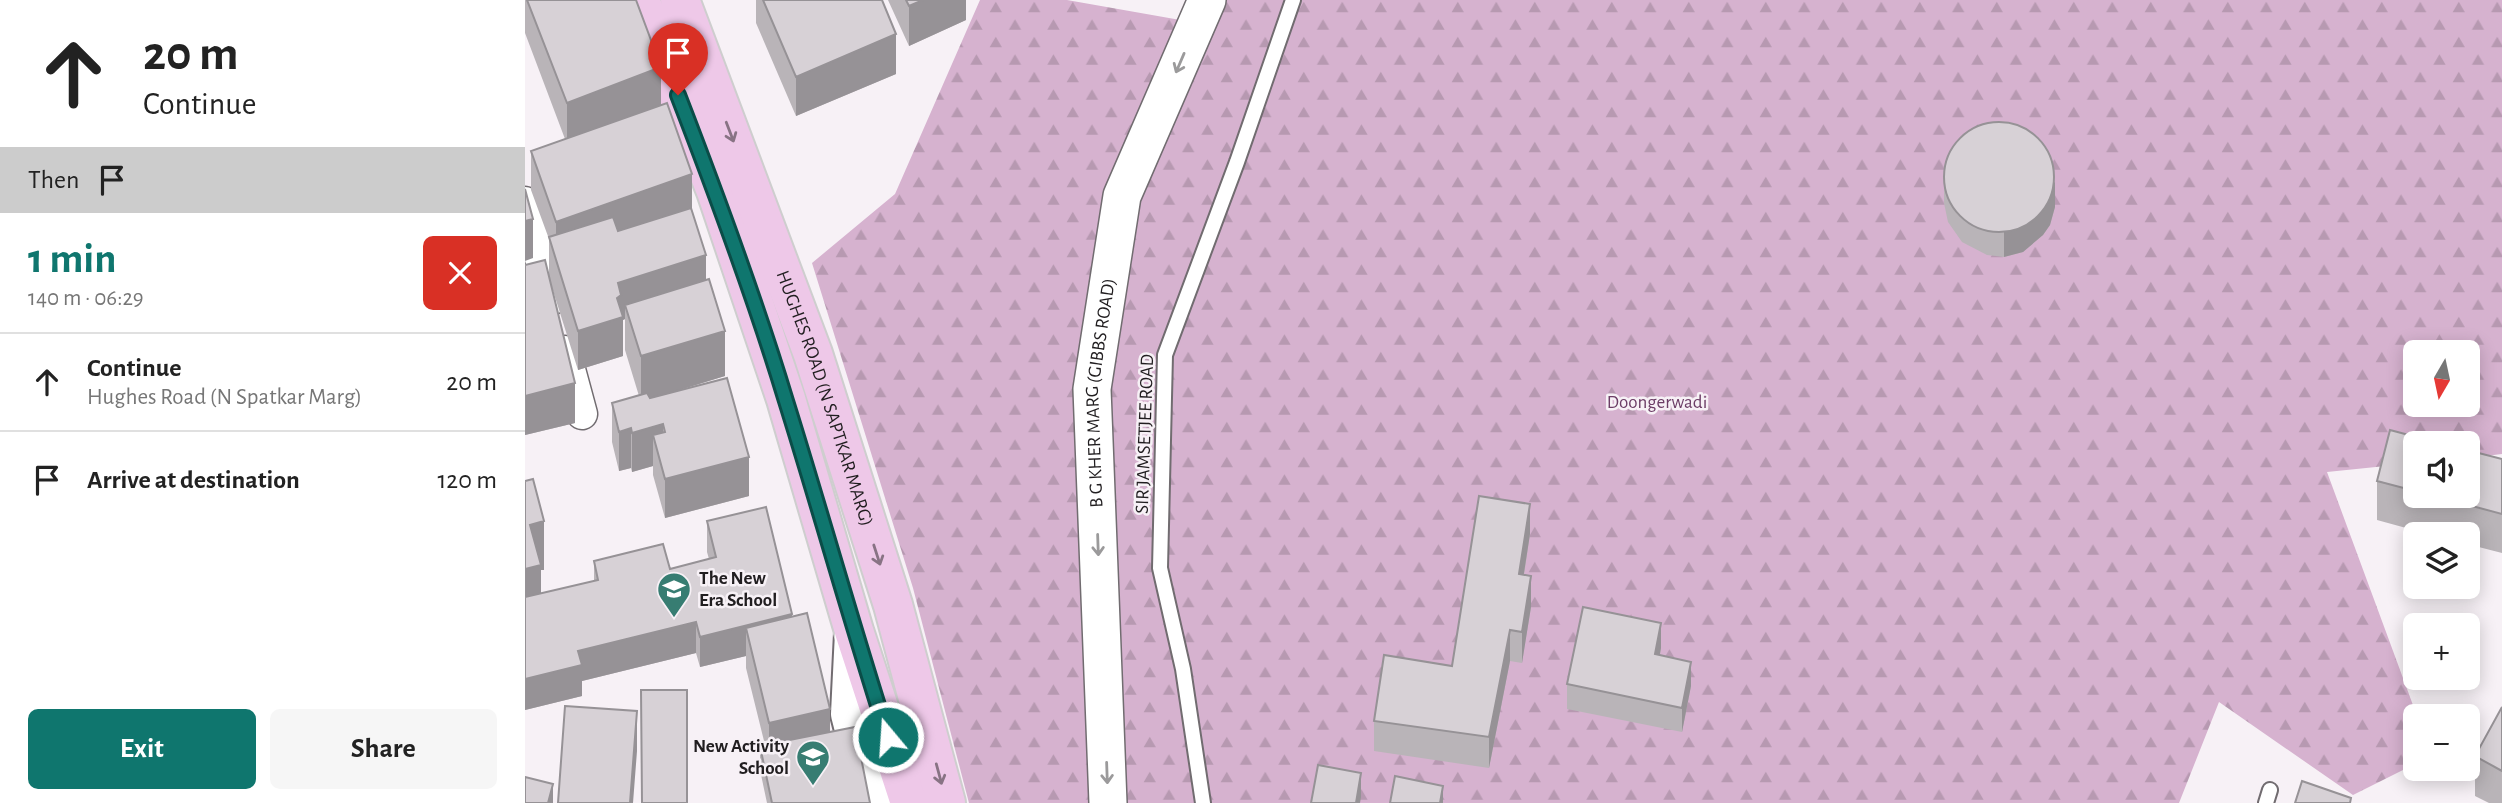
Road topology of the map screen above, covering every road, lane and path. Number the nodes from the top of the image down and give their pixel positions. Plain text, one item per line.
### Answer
1 (641, 0) edge
2 (680, 0) edge
3 (1207, 0) edge
4 (1293, 0) edge
5 (525, 202) edge
6 (582, 414) dead end
7 (854, 631) junction
8 (873, 803) edge
9 (910, 803) edge
10 (947, 803) edge
11 (1108, 803) edge
12 (1203, 803) edge

1 - 7 main road
2 -> 10 main road, HUGHES ROAD (N SAPTKAR MARG)
3 -> 11 street, B G KHER MARG (GIBBS ROAD)
4 - 12 lane, SIR JAMSETJEE ROAD
5 - 6 street
7 - 8 main road
7 - 9 main road

